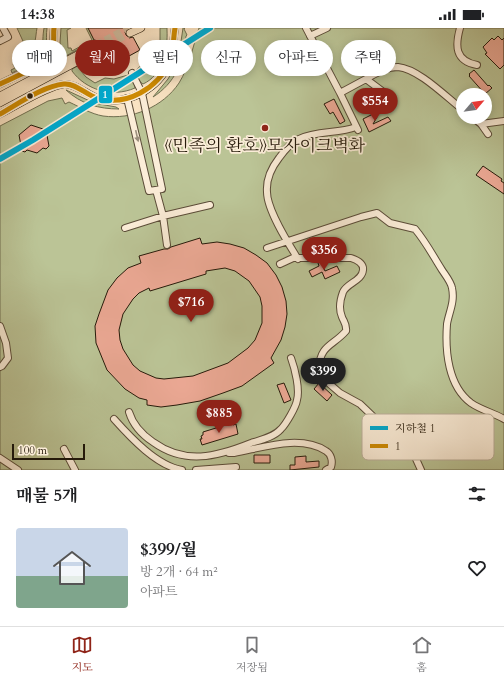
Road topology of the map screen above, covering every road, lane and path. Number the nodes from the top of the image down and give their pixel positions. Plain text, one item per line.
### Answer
1 (3, 28) edge
2 (54, 28) edge
3 (141, 28) edge
4 (175, 28) edge
5 (306, 28) edge
6 (327, 28) edge
7 (460, 28) edge
8 (129, 30) tunnel mouth
9 (310, 36) junction
10 (0, 41) edge
11 (477, 66) dead end
12 (132, 73) dead end
13 (366, 80) junction
14 (0, 84) edge
15 (142, 93) junction
16 (340, 94) junction
17 (386, 94) dead end
18 (0, 96) edge
19 (127, 98) junction
20 (0, 103) edge
21 (456, 104) edge
22 (0, 114) edge
23 (504, 121) edge
24 (492, 123) edge
25 (481, 124) edge
26 (488, 134) dead end
27 (156, 190) junction
28 (210, 205) dead end
29 (163, 216) junction
30 (125, 228) dead end
31 (287, 241) junction
32 (167, 245) dead end
33 (267, 248) dead end
34 (298, 258) junction
35 (280, 264) dead end
36 (0, 326) edge
37 (291, 358) dead end
38 (0, 367) edge
39 (129, 412) dead end
40 (370, 414) edge
41 (493, 414) edge
42 (494, 414) edge
43 (114, 419) dead end
44 (504, 419) edge
45 (64, 449) dead end
46 (223, 453) junction
47 (0, 458) edge
48 (416, 460) edge
49 (236, 467) dead end
50 (18, 470) edge
51 (75, 470) edge
52 (182, 470) edge
53 (196, 470) edge
54 (326, 470) edge
55 (421, 470) edge

1 - 10 street
2 - 14 main road
3 - 8 main road
4 - 15 main road
5 - 9 street
6 - 9 street
7 - 11 street
9 - 16 street
12 - 15 street
13 - 16 street
13 - 17 street
13 - 21 street
15 - 19 main road
15 - 27 street
16 - 31 street
18 - 20 main road
19 - 22 main road
19 -> 27 street
23 - 24 street
25 - 26 street
27 - 29 street
28 - 29 street
29 - 30 street
29 - 32 street
31 - 33 street
31 - 34 street
31 - 41 street
34 - 35 street
34 - 40 street
36 - 38 street
37 - 46 street
39 - 46 street
42 - 44 street
43 - 52 street
45 - 51 street
46 - 54 street
47 - 50 street
48 - 55 street
49 - 53 street

